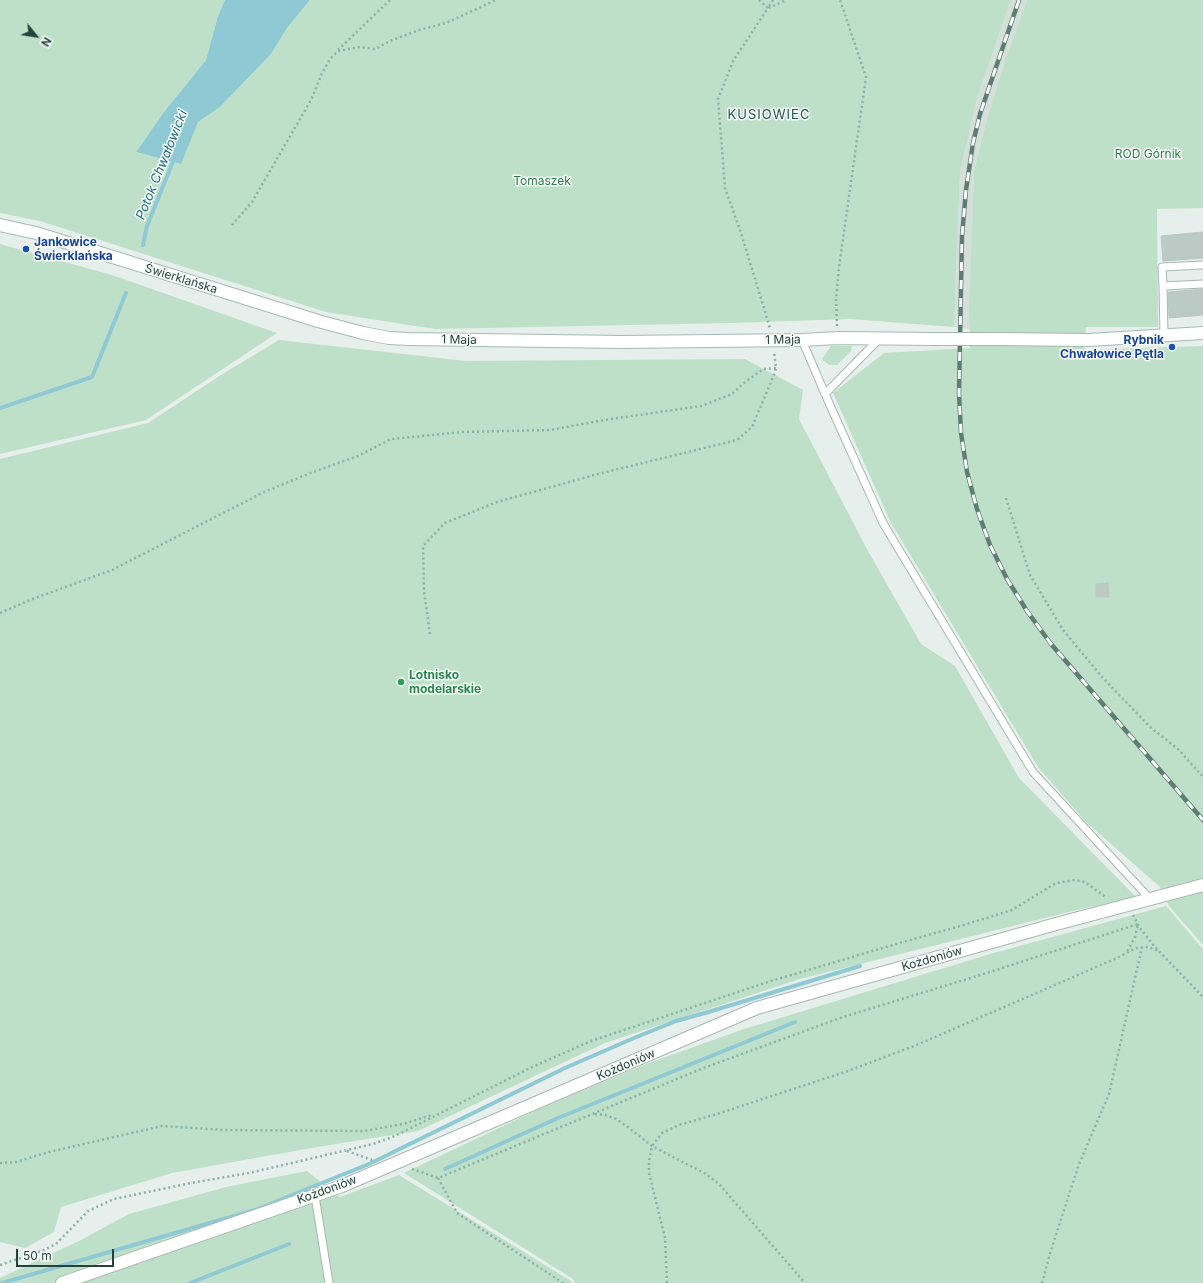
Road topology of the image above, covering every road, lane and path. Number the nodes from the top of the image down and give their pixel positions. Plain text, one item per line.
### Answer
1 (390, 0) edge
2 (496, 0) edge
3 (759, 0) edge
4 (773, 0) edge
5 (787, 0) edge
6 (840, 0) edge
7 (768, 8) junction
8 (338, 50) junction
9 (0, 225) edge
10 (232, 225) dead end
11 (1203, 265) edge
12 (1203, 284) edge
13 (1163, 286) junction
14 (363, 333) joint
15 (1203, 333) edge
16 (1164, 336) junction
17 (838, 338) junction
18 (774, 340) junction
19 (802, 340) junction
20 (879, 340) junction
21 (776, 368) junction
22 (825, 394) junction
23 (1006, 498) dead end
24 (0, 613) edge
25 (430, 634) dead end
26 (1203, 777) edge
27 (1203, 885) edge
28 (1150, 900) junction
29 (1125, 906) junction
30 (1138, 924) junction
31 (1142, 947) junction
32 (1159, 951) junction
33 (1127, 952) junction
34 (1203, 997) edge
35 (438, 1113) junction
36 (594, 1114) junction
37 (652, 1146) junction
38 (346, 1150) junction
39 (375, 1161) dead end
40 (0, 1163) edge
41 (396, 1163) junction
42 (438, 1178) junction
43 (315, 1196) junction
44 (0, 1265) edge
45 (62, 1283) edge
46 (330, 1283) edge
47 (563, 1283) edge
48 (667, 1283) edge
49 (805, 1283) edge
50 (1042, 1283) edge

1 - 8 path
2 - 8 path
3 - 7 path
4 - 7 path
5 - 7 path
6 - 17 path
7 - 18 path
8 - 10 path
9 - 14 main road, Świerklańska
11 - 13 lane
12 - 13 lane
13 - 16 lane
14 - 18 main road, 1 Maja
15 - 16 main road, 1 Maja
16 - 20 main road, 1 Maja, bridge
17 - 19 main road, 1 Maja
17 - 20 main road, 1 Maja
18 - 19 main road, 1 Maja
18 - 21 path
19 - 22 lane
20 - 22 lane
21 - 24 path
21 - 25 path
22 - 28 lane
23 - 26 path
27 - 28 main road, Kożdoniów
28 - 29 main road, Kożdoniów
29 - 30 path
29 - 35 path
29 - 41 main road, Kożdoniów
30 - 32 path
30 - 33 path
30 - 36 path
31 - 32 path
31 - 33 path
31 - 50 path
32 - 34 path
33 - 37 path
35 - 38 path
35 - 40 path
36 - 37 path
36 - 42 path
37 - 48 path
37 - 49 path
38 - 39 path
38 - 44 path
41 - 42 path
41 - 43 main road, Kożdoniów
42 - 47 path
43 - 45 main road, Kożdoniów
43 - 46 lane

